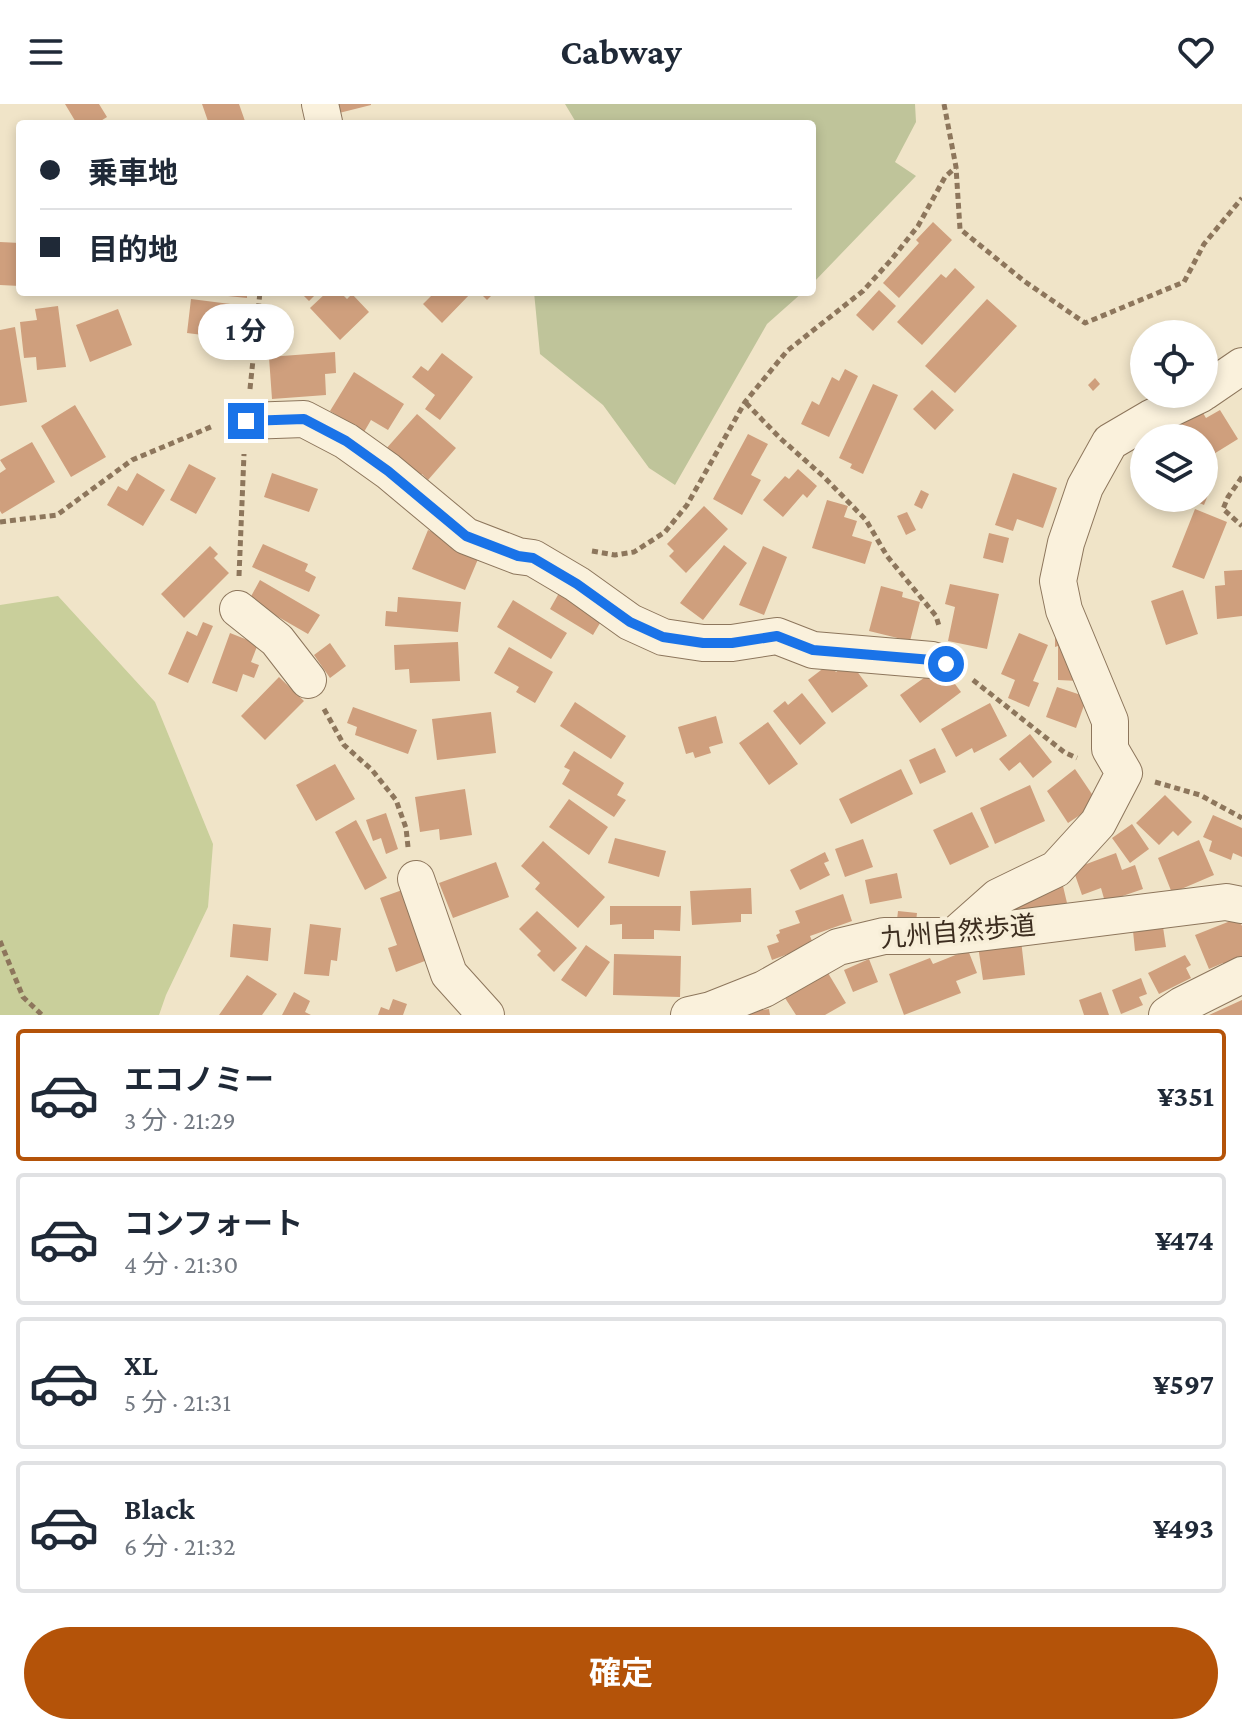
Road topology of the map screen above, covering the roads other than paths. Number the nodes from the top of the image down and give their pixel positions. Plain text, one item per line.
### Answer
1 (1242, 366) edge
2 (1218, 382) edge
3 (1171, 408) edge
4 (246, 421) road end
5 (238, 609) road end
6 (946, 664) road end
7 (308, 680) road end
8 (416, 879) road end
9 (1242, 905) edge
10 (954, 936) junction
11 (1242, 975) edge
12 (486, 1015) edge
13 (689, 1015) edge
14 (1167, 1015) edge

1 - 2 street
3 - 10 street
4 - 6 street
5 - 7 street
8 - 12 street
9 - 10 street, 九州自然歩道
10 - 13 street, 九州自然歩道
11 - 14 street

